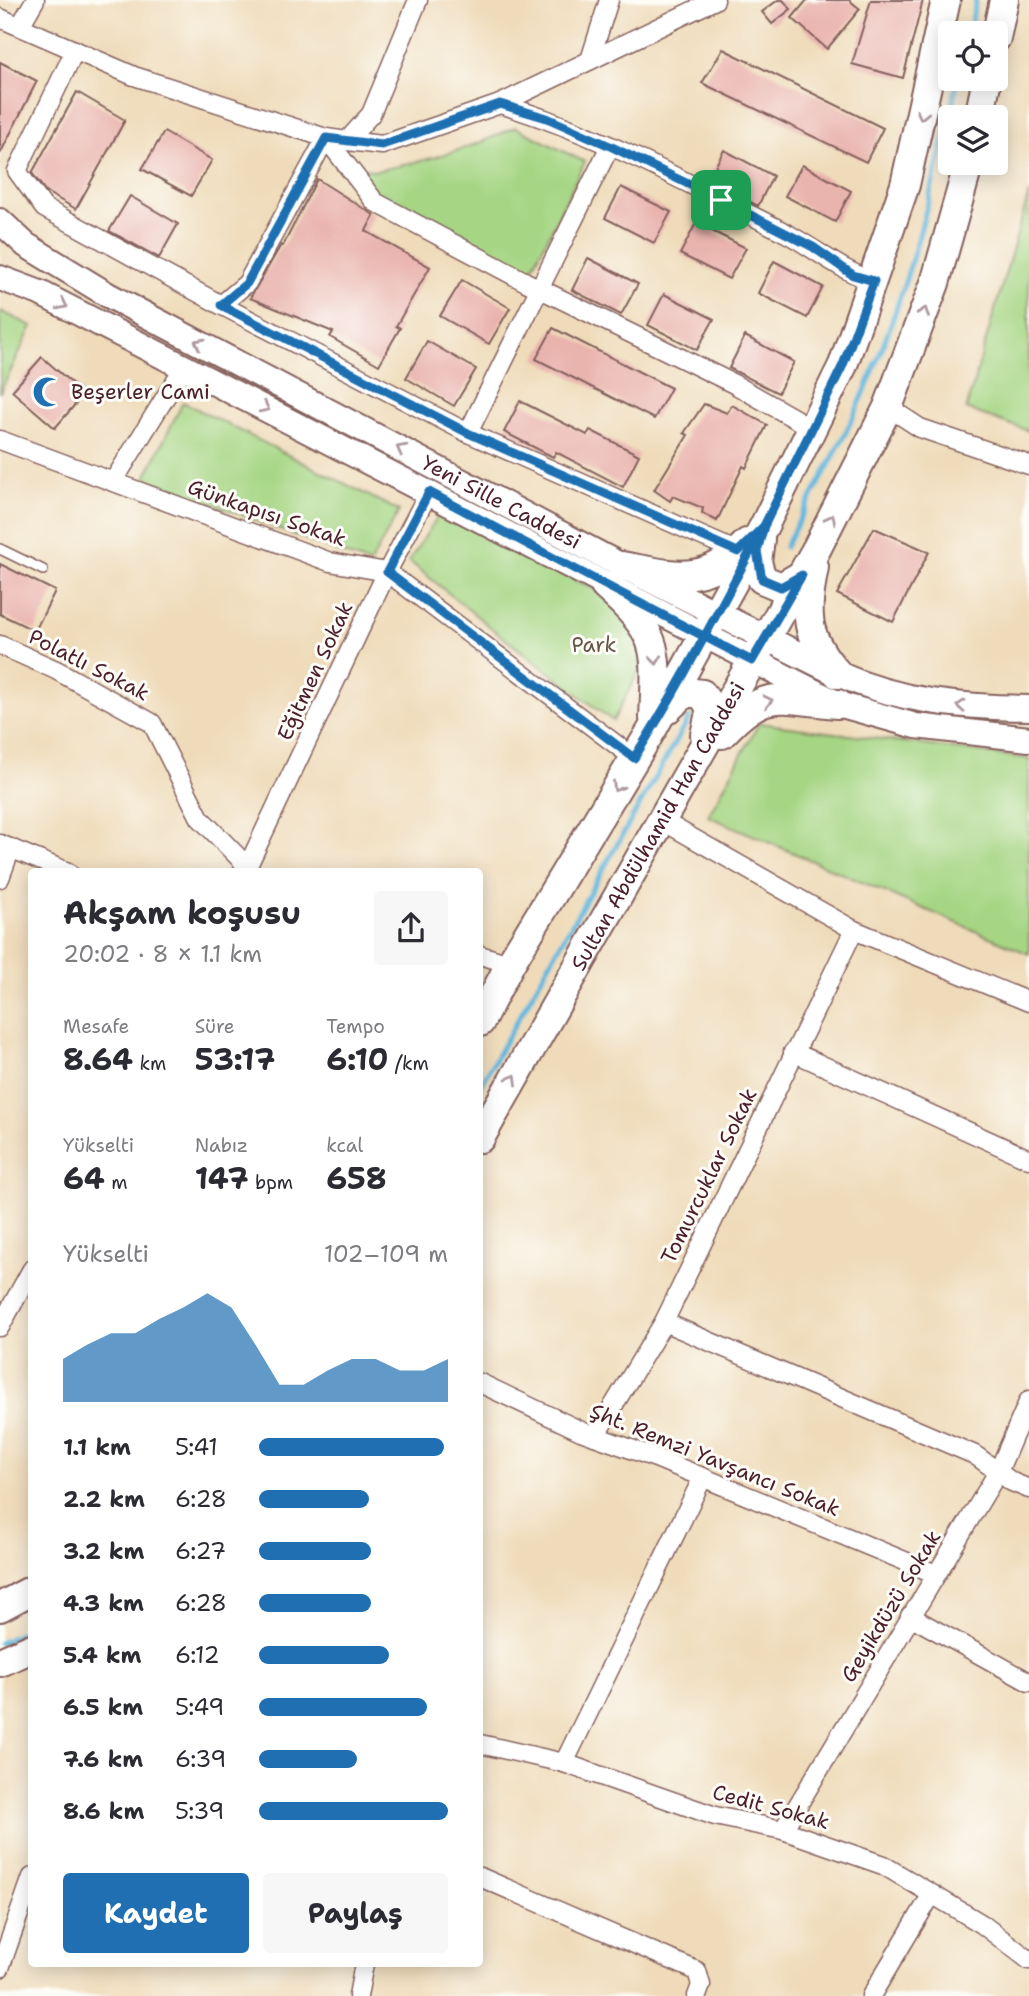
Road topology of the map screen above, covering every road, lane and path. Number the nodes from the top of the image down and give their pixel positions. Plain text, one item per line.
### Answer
1 (35, 0) edge
2 (418, 0) edge
3 (609, 0) edge
4 (715, 0) edge
5 (946, 0) edge
6 (1004, 0) edge
7 (0, 18) edge
8 (1000, 21) edge
9 (20, 26) junction
10 (75, 50) junction
11 (590, 60) junction
12 (500, 104) junction
13 (326, 138) junction
14 (347, 141) junction
15 (610, 146) junction
16 (966, 175) edge
17 (0, 221) edge
18 (0, 278) edge
19 (874, 281) junction
20 (540, 290) junction
21 (221, 305) junction
22 (184, 367) junction
23 (888, 407) junction
24 (813, 429) junction
25 (468, 433) junction
26 (0, 440) edge
27 (1029, 465) edge
28 (113, 482) junction
29 (429, 492) junction
30 (764, 526) junction
31 (817, 548) junction
32 (0, 549) edge
33 (738, 552) junction
34 (44, 569) dead end
35 (387, 572) junction
36 (802, 575) junction
37 (614, 576) junction
38 (710, 625) junction
39 (0, 645) edge
40 (759, 649) junction
41 (838, 674) junction
42 (838, 704) junction
43 (1029, 708) edge
44 (653, 728) junction
45 (1029, 739) edge
46 (697, 757) junction
47 (634, 758) junction
48 (661, 820) junction
49 (6, 846) edge
50 (58, 868) edge
51 (245, 868) edge
52 (246, 868) edge
53 (0, 878) edge
54 (854, 930) junction
55 (483, 956) edge
56 (510, 964) junction
57 (1029, 1002) edge
58 (483, 1016) edge
59 (793, 1052) junction
60 (483, 1134) edge
61 (1029, 1159) edge
62 (28, 1276) edge
63 (664, 1322) junction
64 (0, 1328) edge
65 (483, 1383) edge
66 (1029, 1400) edge
67 (595, 1436) junction
68 (998, 1472) junction
69 (703, 1477) junction
70 (1029, 1489) edge
71 (936, 1574) junction
72 (28, 1592) edge
73 (0, 1607) edge
74 (910, 1616) junction
75 (28, 1650) edge
76 (0, 1662) edge
77 (1029, 1682) edge
78 (483, 1748) edge
79 (564, 1763) junction
80 (783, 1830) junction
81 (483, 1878) edge
82 (28, 1888) edge
83 (932, 1894) junction
84 (1029, 1959) edge
85 (363, 1967) edge
86 (0, 1968) edge
87 (358, 1996) edge
88 (697, 1996) edge
89 (870, 1996) edge

1 - 9 street
2 - 14 street
3 - 11 street
4 - 11 street
5 -> 19 main road
6 - 8 main road
7 - 9 street
9 - 10 street
10 - 13 street
10 - 21 street
11 - 12 street
12 - 14 street
12 - 15 street
13 - 14 street
13 - 20 street
13 - 21 street
15 - 19 street
15 - 20 street
23 -> 16 main road, Sultan Abdülhamid Han Caddesi
37 -> 17 main road, Yeni Sille Caddesi
18 -> 22 main road, Yeni Sille Caddesi
19 - 24 main road
20 - 24 street
20 - 25 street
21 - 25 street
22 - 28 street
22 -> 29 main road, Yeni Sille Caddesi
23 - 27 street
31 -> 23 main road, Sultan Abdülhamid Han Caddesi
24 - 30 main road
25 - 33 street
26 - 28 street, Günkapısı Sokak
28 - 35 street, Günkapısı Sokak
29 - 35 street, Eğitmen Sokak
29 - 37 main road, Yeni Sille Caddesi
30 - 33 main road
30 - 36 main road
30 - 38 main road
31 - 36 main road, Sultan Abdülhamid Han Caddesi
31 - 41 main road
32 - 34 lane
33 - 37 main road
35 - 47 street, Günkapısı Sokak
35 - 52 street, Eğitmen Sokak
36 - 40 main road, Sultan Abdülhamid Han Caddesi
37 - 38 main road, Yeni Sille Caddesi
37 -> 44 main road
38 - 40 main road, Yeni Sille Caddesi
38 - 44 main road
39 - 51 street, Polatlı Sokak
40 - 41 main road, Yeni Sille Caddesi
40 - 42 main road, Yeni Sille Caddesi
40 - 46 main road, Sultan Abdülhamid Han Caddesi
43 -> 41 main road, Yeni Sille Caddesi
42 - 45 main road, Yeni Sille Caddesi
46 -> 42 main road
44 - 46 main road
44 - 47 main road
46 - 48 main road, Sultan Abdülhamid Han Caddesi
47 -> 56 main road
48 - 54 street
60 -> 48 main road, Sultan Abdülhamid Han Caddesi
49 - 50 street
49 - 53 street
54 - 57 street
54 - 59 street, Tomurcuklar Sokak
55 - 56 street
56 - 58 main road
59 - 61 street
59 - 63 street, Tomurcuklar Sokak
62 - 64 street
63 - 67 street, Tomurcuklar Sokak
63 - 68 street
65 - 67 street, Şht. Remzi Yavşancı Sokak
66 - 68 street, Geyikdüzü Sokak
67 - 69 street, Şht. Remzi Yavşancı Sokak
68 - 70 street
68 - 71 street, Geyikdüzü Sokak
69 - 71 street, Şht. Remzi Yavşancı Sokak
69 - 79 street
71 - 74 street, Geyikdüzü Sokak
72 - 73 main road
74 - 77 street
74 - 80 street, Geyikdüzü Sokak
75 - 76 main road
78 - 79 street, Cedit Sokak
79 - 80 street, Cedit Sokak
80 - 83 street, Cedit Sokak
81 - 88 street
82 - 86 street
83 - 84 street, Cedit Sokak
83 - 89 street
85 - 87 street

